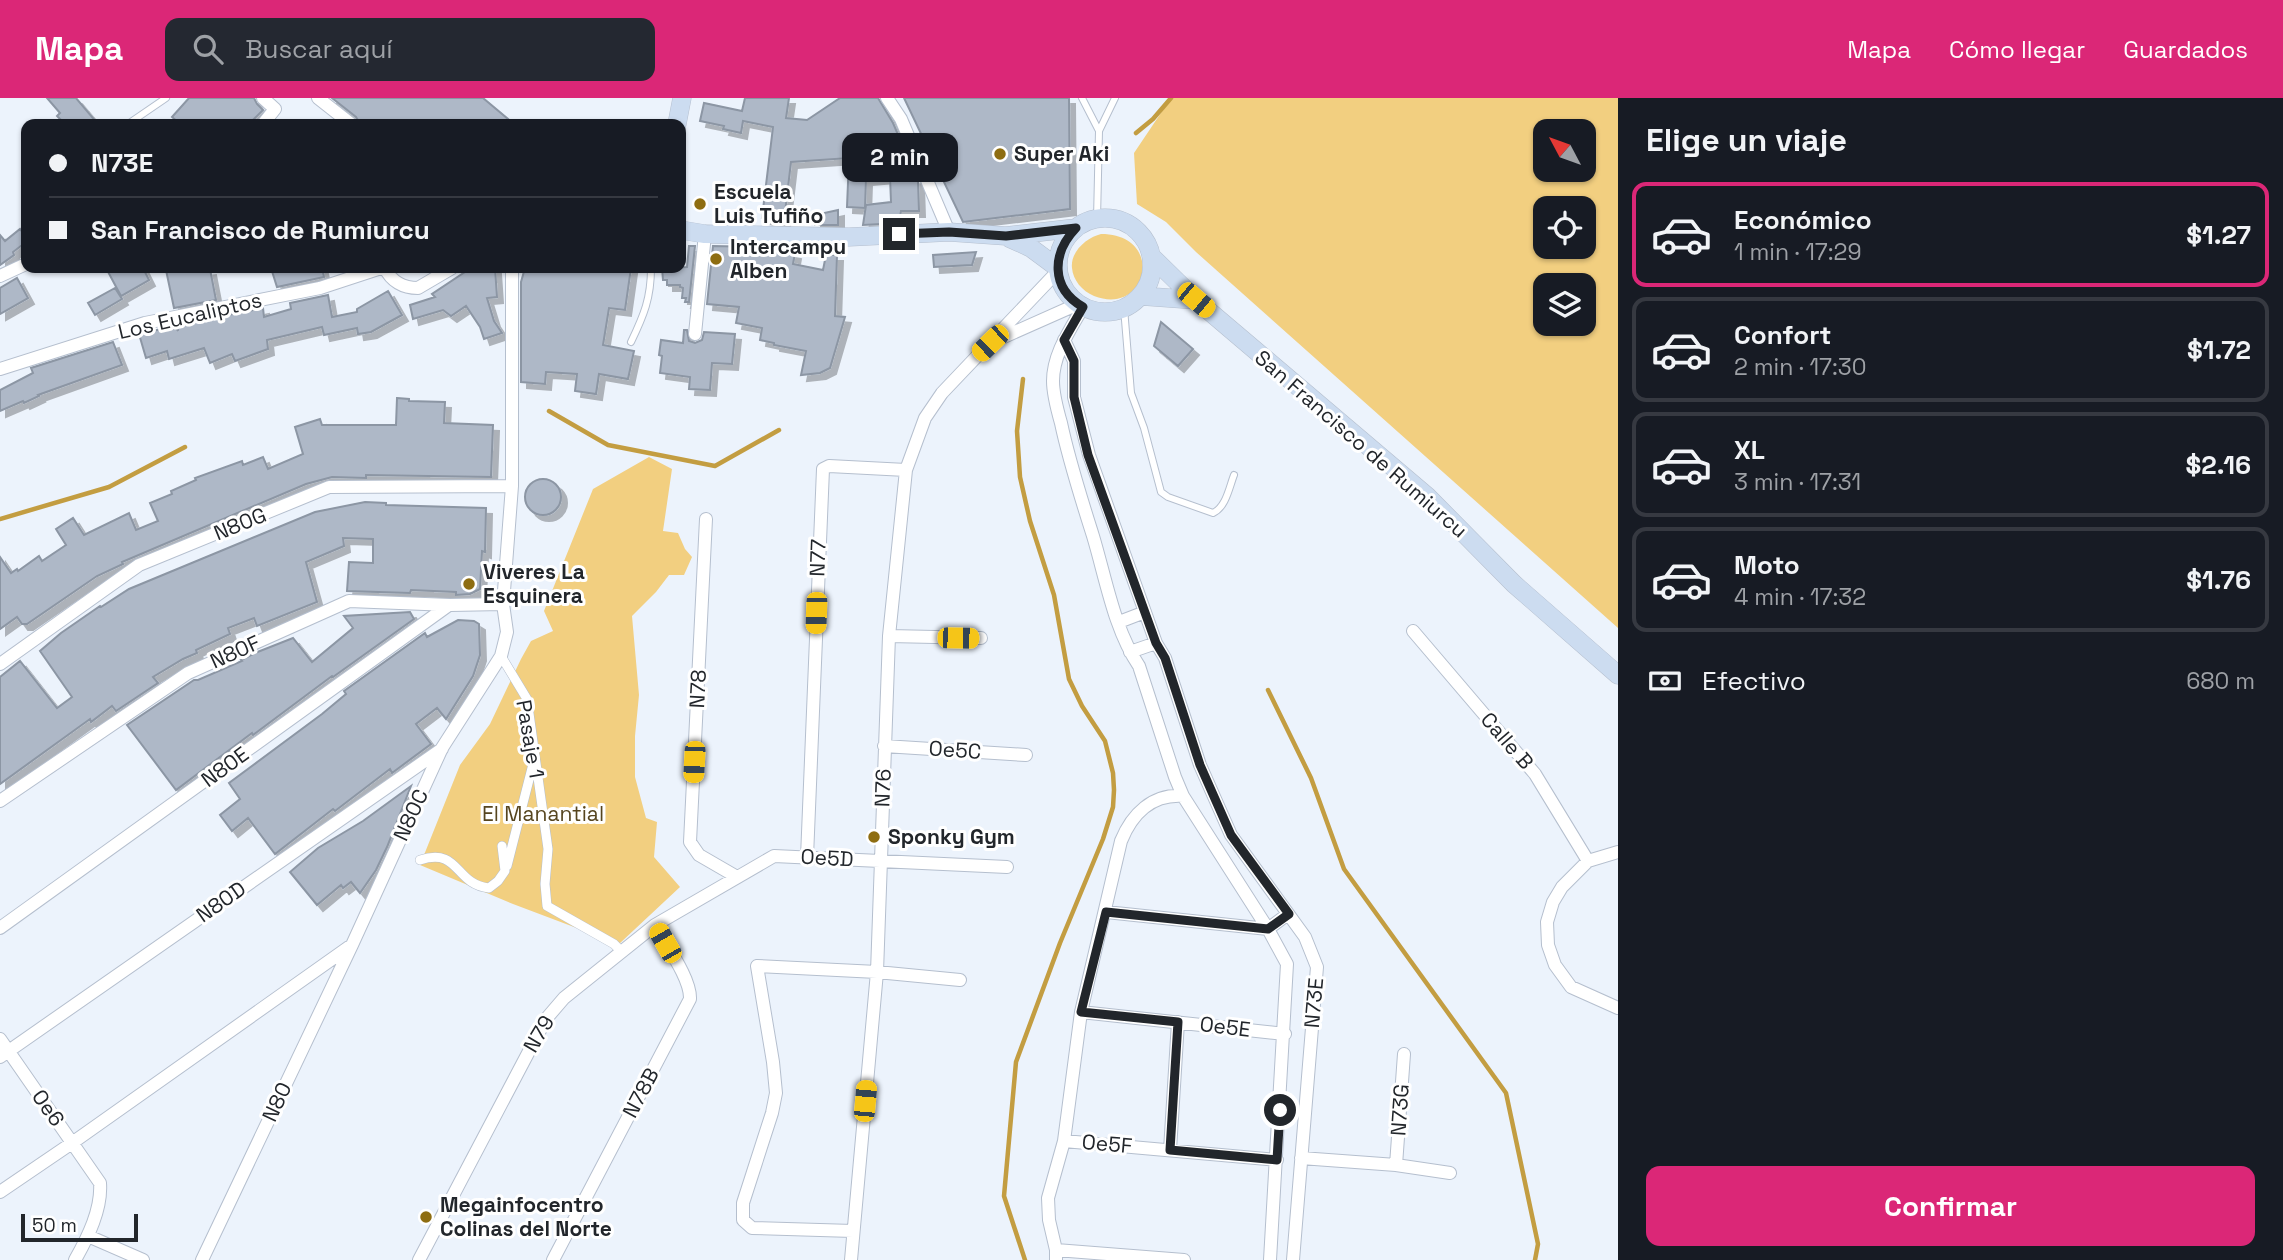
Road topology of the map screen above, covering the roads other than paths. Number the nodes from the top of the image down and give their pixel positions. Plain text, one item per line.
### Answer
1 (166, 98) edge
2 (263, 98) edge
3 (317, 98) edge
4 (682, 98) edge
5 (887, 98) edge
6 (1082, 98) edge
7 (1115, 98) edge
8 (135, 119) edge
9 (267, 119) edge
10 (344, 119) edge
11 (678, 119) edge
12 (1099, 131) junction
13 (1097, 219) junction
14 (1076, 228) junction
15 (686, 231) edge
16 (949, 232) junction
17 (705, 234) junction
18 (1006, 236) junction
19 (1151, 256) junction
20 (21, 266) edge
21 (1058, 270) junction
22 (367, 273) edge
23 (387, 273) edge
24 (444, 273) edge
25 (512, 273) edge
26 (651, 273) edge
27 (0, 276) edge
28 (1140, 296) junction
29 (1196, 300) junction
30 (1081, 306) junction
31 (1124, 308) junction
32 (695, 334) dead end
33 (1064, 340) junction
34 (631, 342) dead end
35 (990, 343) junction
36 (0, 369) edge
37 (1088, 455) junction
38 (1069, 458) junction
39 (906, 470) junction
40 (1234, 475) dead end
41 (512, 486) junction
42 (706, 519) dead end
43 (503, 604) junction
44 (450, 605) junction
45 (1145, 612) junction
46 (1119, 622) junction
47 (1413, 631) dead end
48 (889, 636) junction
49 (981, 638) dead end
50 (1156, 643) junction
51 (1129, 652) junction
52 (501, 656) junction
53 (0, 664) edge
54 (1618, 675) edge
55 (884, 746) junction
56 (442, 748) junction
57 (1026, 755) dead end
58 (535, 757) junction
59 (1183, 796) junction
60 (0, 800) edge
61 (502, 846) dead end
62 (1618, 852) edge
63 (807, 857) junction
64 (420, 860) dead end
65 (1588, 860) junction
66 (880, 861) junction
67 (1007, 867) dead end
68 (505, 871) junction
69 (737, 877) junction
70 (1106, 912) junction
71 (1289, 914) junction
72 (655, 925) junction
73 (0, 929) edge
74 (1268, 929) junction
75 (352, 945) junction
76 (622, 952) junction
77 (877, 972) junction
78 (960, 980) dead end
79 (1618, 1008) edge
80 (1081, 1012) junction
81 (1178, 1022) junction
82 (1285, 1034) junction
83 (0, 1039) edge
84 (4, 1054) edge
85 (1404, 1054) dead end
86 (1063, 1141) junction
87 (72, 1143) junction
88 (1170, 1150) junction
89 (1301, 1158) junction
90 (1277, 1160) junction
91 (1396, 1165) junction
92 (1450, 1173) dead end
93 (0, 1192) edge
94 (853, 1231) junction
95 (88, 1236) junction
96 (1056, 1255) edge
97 (75, 1260) edge
98 (143, 1260) edge
99 (202, 1260) edge
100 (419, 1260) edge
101 (553, 1260) edge
102 (851, 1260) edge
103 (1184, 1260) edge
104 (1270, 1260) edge
105 (1293, 1260) edge

1 - 8 lane
2 - 9 street
3 - 10 street
4 - 11 main road
5 - 16 street
6 - 12 lane
7 - 12 lane
12 - 13 lane
13 - 14 main road
13 - 19 main road
14 - 18 main road
14 - 21 main road
15 - 17 main road
16 - 17 main road
16 - 18 main road
17 - 32 street
18 - 21 main road
19 - 28 main road
19 - 29 main road, San Francisco de Rumiurcu
20 - 27 street
21 - 30 main road
21 - 35 street, N76
22 - 36 street, Los Eucaliptos
23 - 24 street
25 - 41 street, N80C
26 - 34 lane
28 - 29 main road
28 - 31 main road
29 - 54 main road, San Francisco de Rumiurcu
30 - 31 main road
30 - 33 street, N73E
30 - 35 street, N76
31 - 40 lane
33 - 37 street, N73E
33 - 38 street, N73E
35 - 39 street, N76
37 - 38 street
37 - 45 street, N73E
38 - 46 street, N73E
39 - 48 street, N76
39 - 63 street, N77
41 - 43 street, N80C
41 - 53 street, N80G
42 - 69 street, N78
43 - 44 street, N80F
43 - 52 street, N80C
44 - 60 street, N80F
44 - 73 street, N80E
45 - 46 street
45 - 50 street, N73E
46 - 51 street, N73E
47 - 65 street, Calle B
48 - 49 street
48 - 55 street, N76
50 - 51 street
50 - 71 street, N73E
51 - 59 street, N73E
52 - 56 street, N80C
52 - 58 street, Pasaje 1
55 - 57 street, Oe5C
55 - 66 street, N76
56 - 75 street, N80C
56 - 84 street, N80D
58 - 68 street
58 - 76 street, Pasaje 1
59 - 70 street
59 - 74 street, N73E
61 - 68 street
62 - 65 street
63 - 66 street, Oe5D
63 - 69 street, Oe5D
64 - 68 street
65 - 79 street
66 - 67 street, Oe5D
66 - 77 street, N76
69 - 72 street, N79
70 - 74 street
70 - 80 street
71 - 74 street
71 - 89 street, N73E
72 - 76 street, N79
72 - 101 street, N78B
74 - 82 street, N73E
75 - 87 street
75 - 99 street, N80
76 - 100 street, N79
77 - 78 street
77 - 94 street, N76
77 - 94 street
80 - 81 street, Oe5E
80 - 86 street
81 - 82 street, Oe5E
81 - 88 street
82 - 90 street, N73E
83 - 84 street, Oe6
84 - 87 street, Oe6
85 - 91 street, N73G
86 - 88 street, Oe5F
86 - 96 street
87 - 93 street
87 - 95 street, Oe6
88 - 90 street, Oe5F
89 - 91 street
89 - 105 street, N73E
90 - 104 street, N73E
91 - 92 street
94 - 102 street, N76
95 - 97 street
95 - 98 street
96 - 103 street

